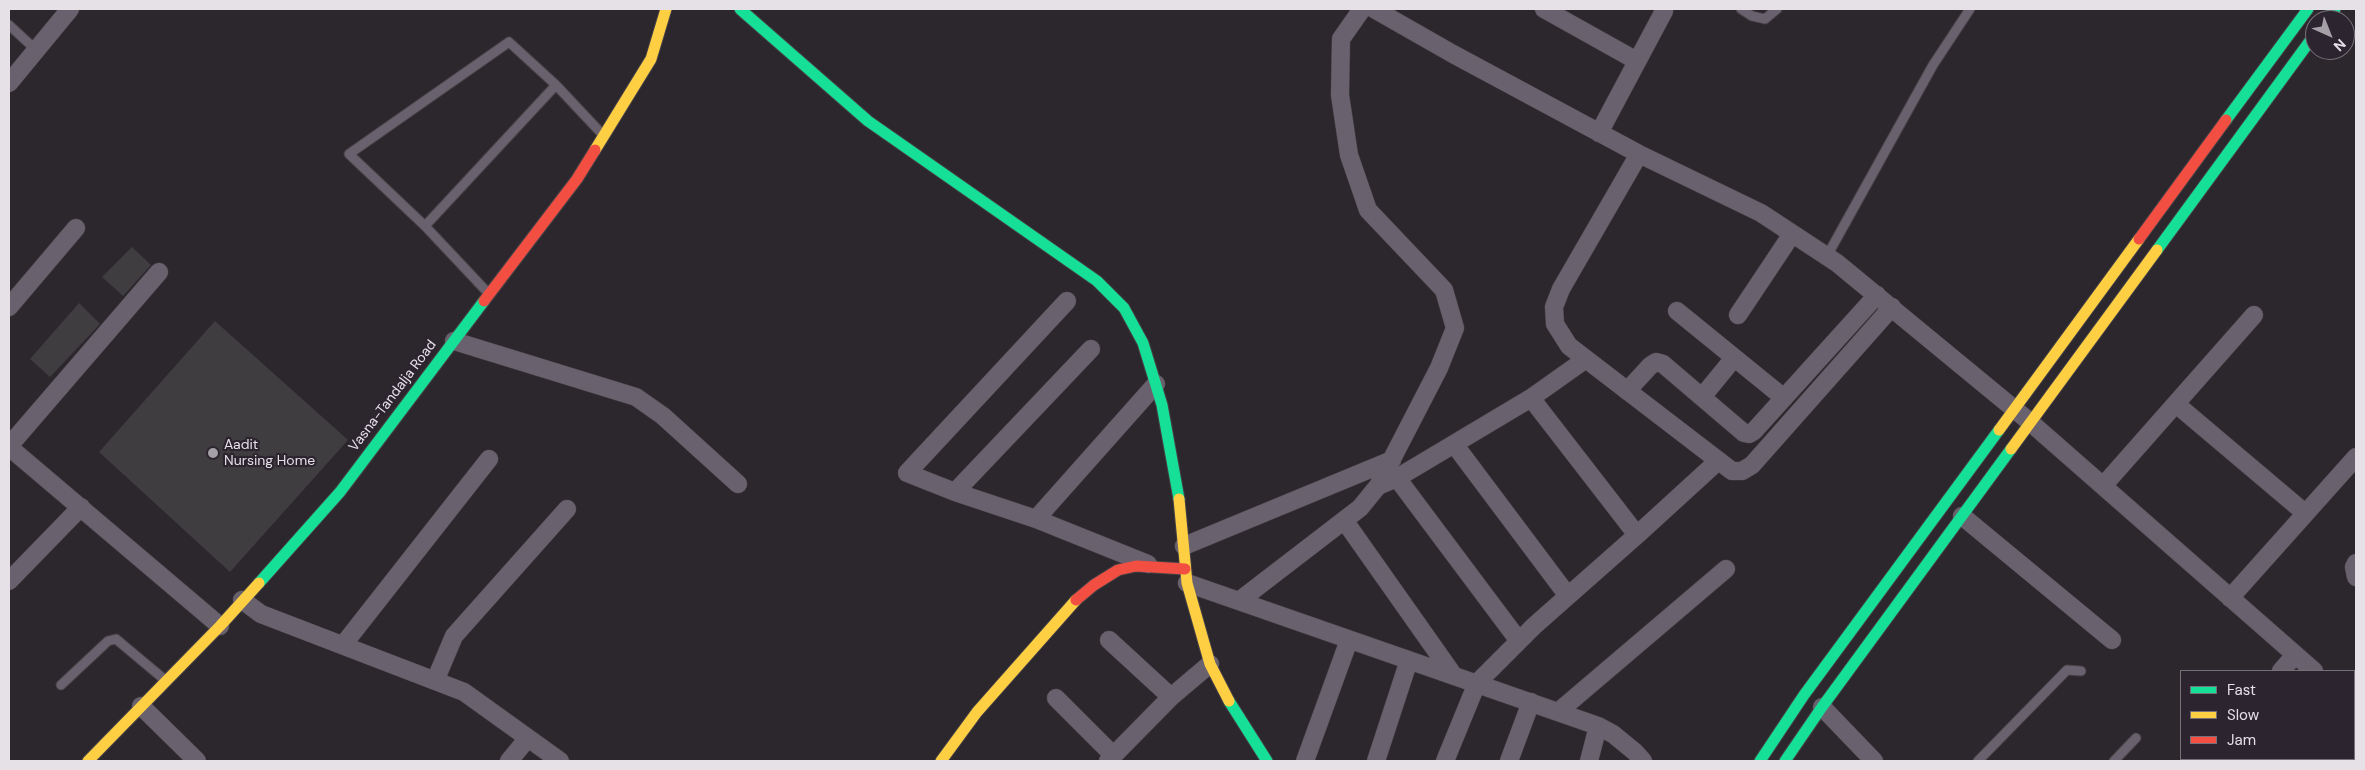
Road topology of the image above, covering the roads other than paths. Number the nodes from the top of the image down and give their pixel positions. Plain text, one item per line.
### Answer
1 (70, 9) edge
2 (666, 9) edge
3 (740, 9) edge
4 (1362, 9) edge
5 (1374, 9) edge
6 (1544, 9) edge
7 (1741, 9) edge
8 (1777, 9) edge
9 (1970, 9) edge
10 (2308, 9) edge
11 (1664, 11) dead end
12 (9, 25) edge
13 (2305, 48) edge
14 (35, 49) junction
15 (1637, 60) junction
16 (9, 83) edge
17 (556, 84) junction
18 (1599, 133) junction
19 (604, 136) junction
20 (1639, 154) junction
21 (425, 226) junction
22 (76, 228) dead end
23 (1792, 234) junction
24 (1827, 256) junction
25 (159, 272) dead end
26 (489, 294) junction
27 (1878, 295) junction
28 (1067, 301) dead end
29 (9, 307) edge
30 (1892, 307) junction
31 (1678, 311) dead end
32 (1738, 315) dead end
33 (2254, 315) dead end
34 (454, 341) junction
35 (1091, 349) dead end
36 (1734, 358) junction
37 (1586, 359) junction
38 (1156, 384) junction
39 (1627, 391) junction
40 (1702, 397) junction
41 (1531, 398) junction
42 (1784, 398) junction
43 (2176, 404) junction
44 (2014, 410) junction
45 (2030, 422) junction
46 (1454, 444) junction
47 (9, 447) edge
48 (2356, 457) edge
49 (489, 459) dead end
50 (1392, 460) junction
51 (1718, 462) junction
52 (1397, 478) junction
53 (738, 484) dead end
54 (1378, 486) junction
55 (2103, 486) junction
56 (955, 492) junction
57 (81, 507) junction
58 (567, 509) dead end
59 (2306, 514) junction
60 (1962, 516) junction
61 (1036, 520) junction
62 (1344, 520) junction
63 (1636, 535) junction
64 (1184, 546) junction
65 (2356, 563) edge
66 (1153, 566) junction
67 (1726, 569) dead end
68 (1186, 576) junction
69 (2356, 577) edge
70 (9, 581) edge
71 (1568, 596) junction
72 (2230, 598) junction
73 (242, 600) junction
74 (1239, 601) junction
75 (220, 626) junction
76 (1109, 640) dead end
77 (1349, 640) junction
78 (2112, 640) dead end
79 (1520, 641) junction
80 (343, 645) junction
81 (2295, 655) junction
82 (1409, 660) junction
83 (1210, 664) junction
84 (2282, 670) edge
85 (2313, 670) edge
86 (2081, 671) dead end
87 (1454, 676) junction
88 (166, 681) junction
89 (435, 681) junction
90 (1476, 684) junction
91 (62, 685) dead end
92 (1170, 697) junction
93 (1056, 698) dead end
94 (1531, 702) junction
95 (141, 706) junction
96 (1822, 707) junction
97 (1558, 712) junction
98 (1598, 726) junction
99 (528, 738) junction
100 (2136, 738) dead end
101 (1111, 758) edge
102 (88, 761) edge
103 (197, 761) edge
104 (509, 761) edge
105 (560, 761) edge
106 (941, 761) edge
107 (1267, 761) edge
108 (1304, 761) edge
109 (1376, 761) edge
110 (1445, 761) edge
111 (1509, 761) edge
112 (1589, 761) edge
113 (1642, 761) edge
114 (1760, 761) edge
115 (1785, 761) edge
116 (1874, 761) edge
117 (1978, 761) edge
118 (2114, 761) edge

1 - 14 street
2 - 19 street, Vasna-Tandalja Road
3 - 38 street
4 - 50 street
5 - 18 street
6 - 15 street
7 - 8 lane
9 - 24 lane
10 - 44 street
11 - 15 street
12 - 14 lane
13 - 45 street
14 - 16 street
15 - 18 street
17 - 19 lane
17 - 21 lane
17 - 21 lane
18 - 20 street
19 - 26 street, Vasna-Tandalja Road
20 - 23 street
20 - 37 street
21 - 26 lane
22 - 29 street
23 - 24 street
23 - 32 street
24 - 27 street
25 - 47 street
26 - 34 street, Vasna-Tandalja Road
27 - 30 street
27 - 42 street
28 - 56 street
30 - 44 street
30 - 51 street
31 - 36 street
33 - 43 street
34 - 53 street
34 - 73 street, Vasna-Tandalja Road
35 - 56 street
36 - 40 street
36 - 42 street
37 - 39 street
37 - 41 street
38 - 61 street
38 - 64 street
39 - 40 street
39 - 51 street
40 - 42 street
41 - 46 street
41 - 63 street
43 - 55 street
43 - 59 street
44 - 45 street
44 - 114 street
45 - 55 street
45 - 60 street
46 - 52 street
46 - 71 street
47 - 57 street
48 - 59 street
49 - 80 street
50 - 54 street
50 - 64 street
51 - 63 street
52 - 54 street
52 - 79 street
54 - 62 street
55 - 72 street
56 - 61 street
57 - 70 street
57 - 75 street
58 - 89 street
59 - 72 street
60 - 78 street
60 - 96 street
61 - 66 street
62 - 74 street
62 - 87 street
63 - 71 street
64 - 68 street
65 - 69 street
66 - 68 street
66 - 106 street
67 - 97 street
68 - 74 street
68 - 83 street
71 - 79 street
72 - 81 street
73 - 75 street, Vasna-Tandalja Road
73 - 80 street
74 - 77 street
75 - 88 street, Vasna-Tandalja Road
76 - 92 street
77 - 82 street
77 - 108 street
79 - 90 street
80 - 89 street
81 - 84 street
81 - 85 street
82 - 87 street
82 - 109 street
83 - 92 street
83 - 107 street
86 - 117 lane
87 - 90 street
88 - 91 lane
88 - 95 street, Vasna-Tandalja Road
89 - 99 street
90 - 94 street
90 - 110 street
92 - 101 street
93 - 101 street
94 - 97 street
94 - 111 street
95 - 102 street, Vasna-Tandalja Road
95 - 103 street
96 - 115 street
96 - 116 street
97 - 98 street
98 - 112 street
98 - 113 street
99 - 104 street
99 - 105 street
100 - 118 lane

